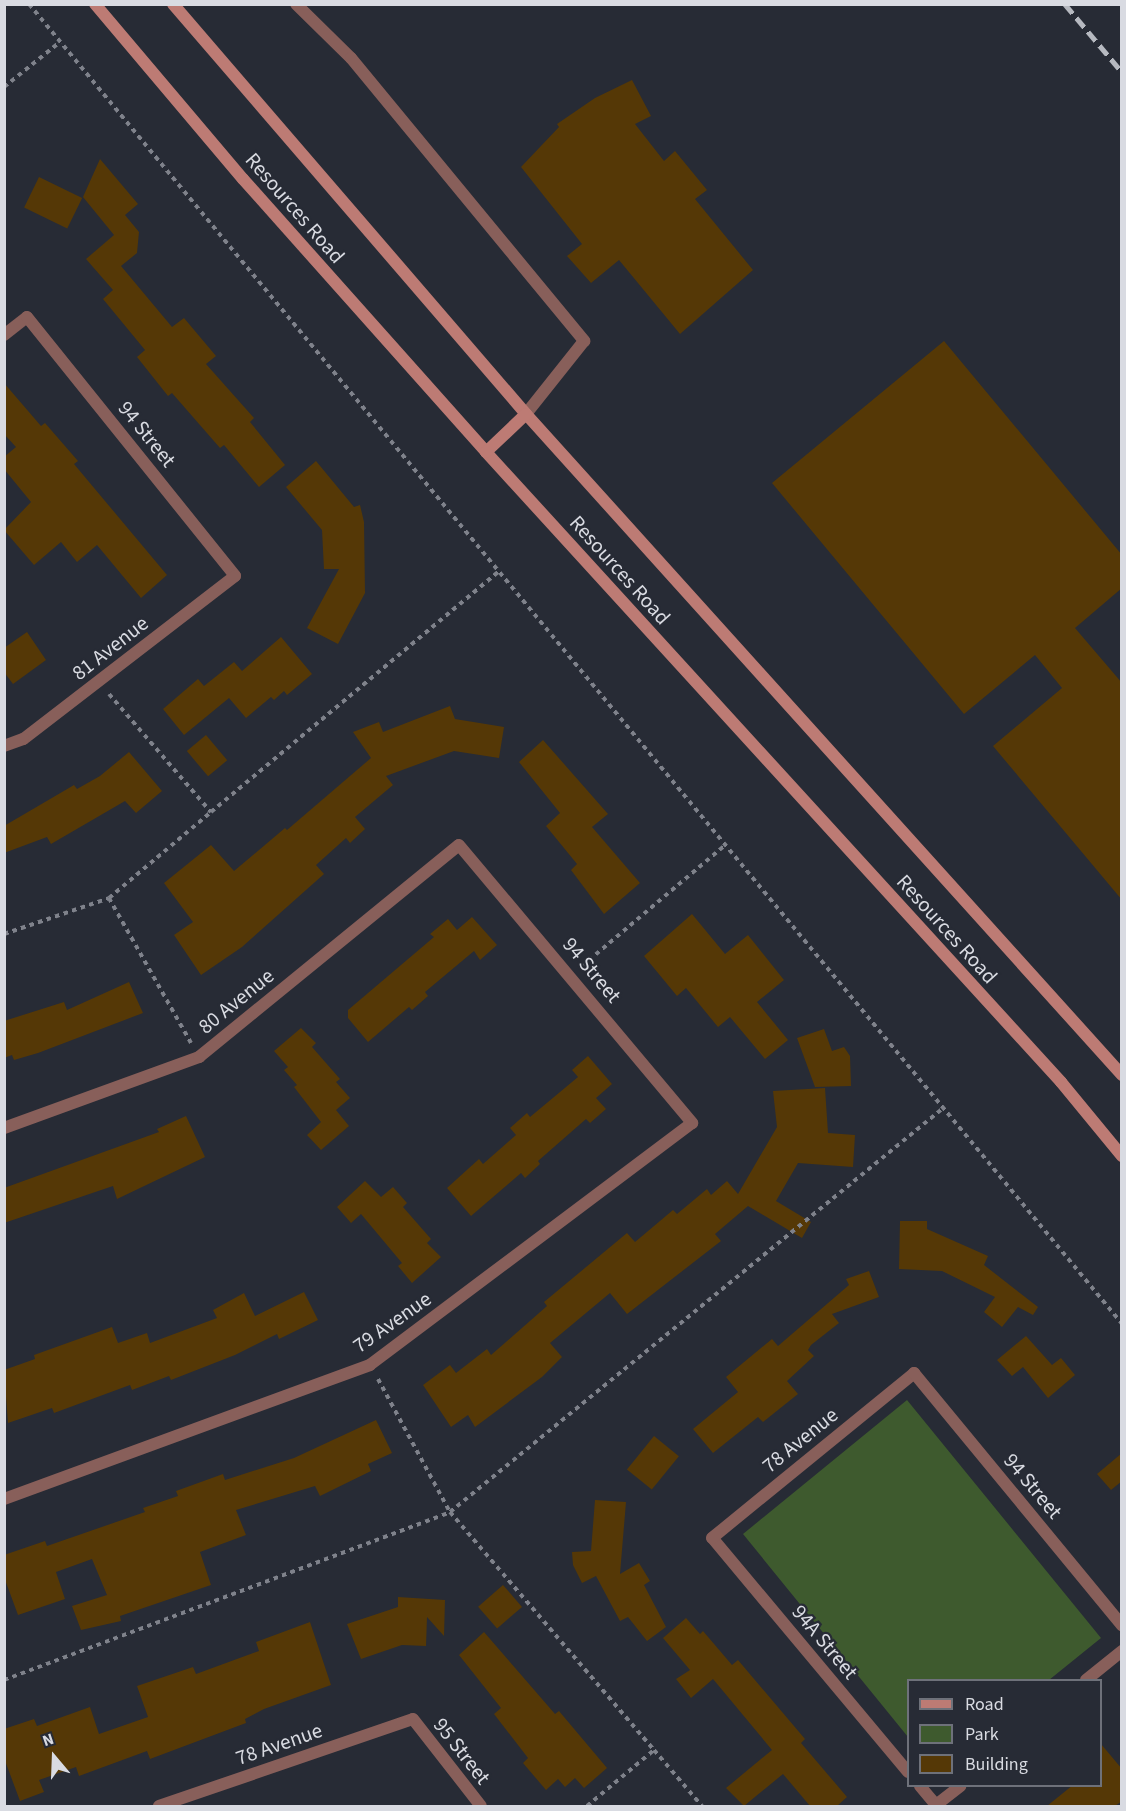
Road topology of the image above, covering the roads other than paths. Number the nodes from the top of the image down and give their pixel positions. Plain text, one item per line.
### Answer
1 (95, 4) edge
2 (173, 4) edge
3 (296, 4) edge
4 (4, 334) edge
5 (526, 414) junction
6 (486, 452) junction
7 (235, 576) joint
8 (4, 746) edge
9 (459, 845) joint
10 (1122, 1075) edge
11 (692, 1123) joint
12 (4, 1128) edge
13 (1122, 1156) edge
14 (914, 1373) joint
15 (4, 1499) edge
16 (712, 1538) joint
17 (1122, 1625) edge
18 (1122, 1651) edge
19 (1087, 1679) edge
20 (412, 1719) joint
21 (907, 1770) edge
22 (922, 1787) edge
23 (958, 1787) edge
24 (159, 1806) edge
25 (481, 1806) edge
26 (937, 1806) edge

1 - 6 main road, Resources Road
2 - 5 main road, Resources Road
3 - 5 street
4 - 7 street, 94 Street
5 - 6 main road
5 - 10 main road, Resources Road
6 - 13 main road, Resources Road
7 - 8 street, 81 Avenue
9 - 11 street, 94 Street
9 - 12 street, 80 Avenue
11 - 15 street, 79 Avenue
14 - 16 street, 78 Avenue
14 - 17 street, 94 Street
16 - 21 street, 94A Street
18 - 19 street
20 - 24 street, 78 Avenue
20 - 25 street, 95 Street
22 - 26 street
23 - 26 street

